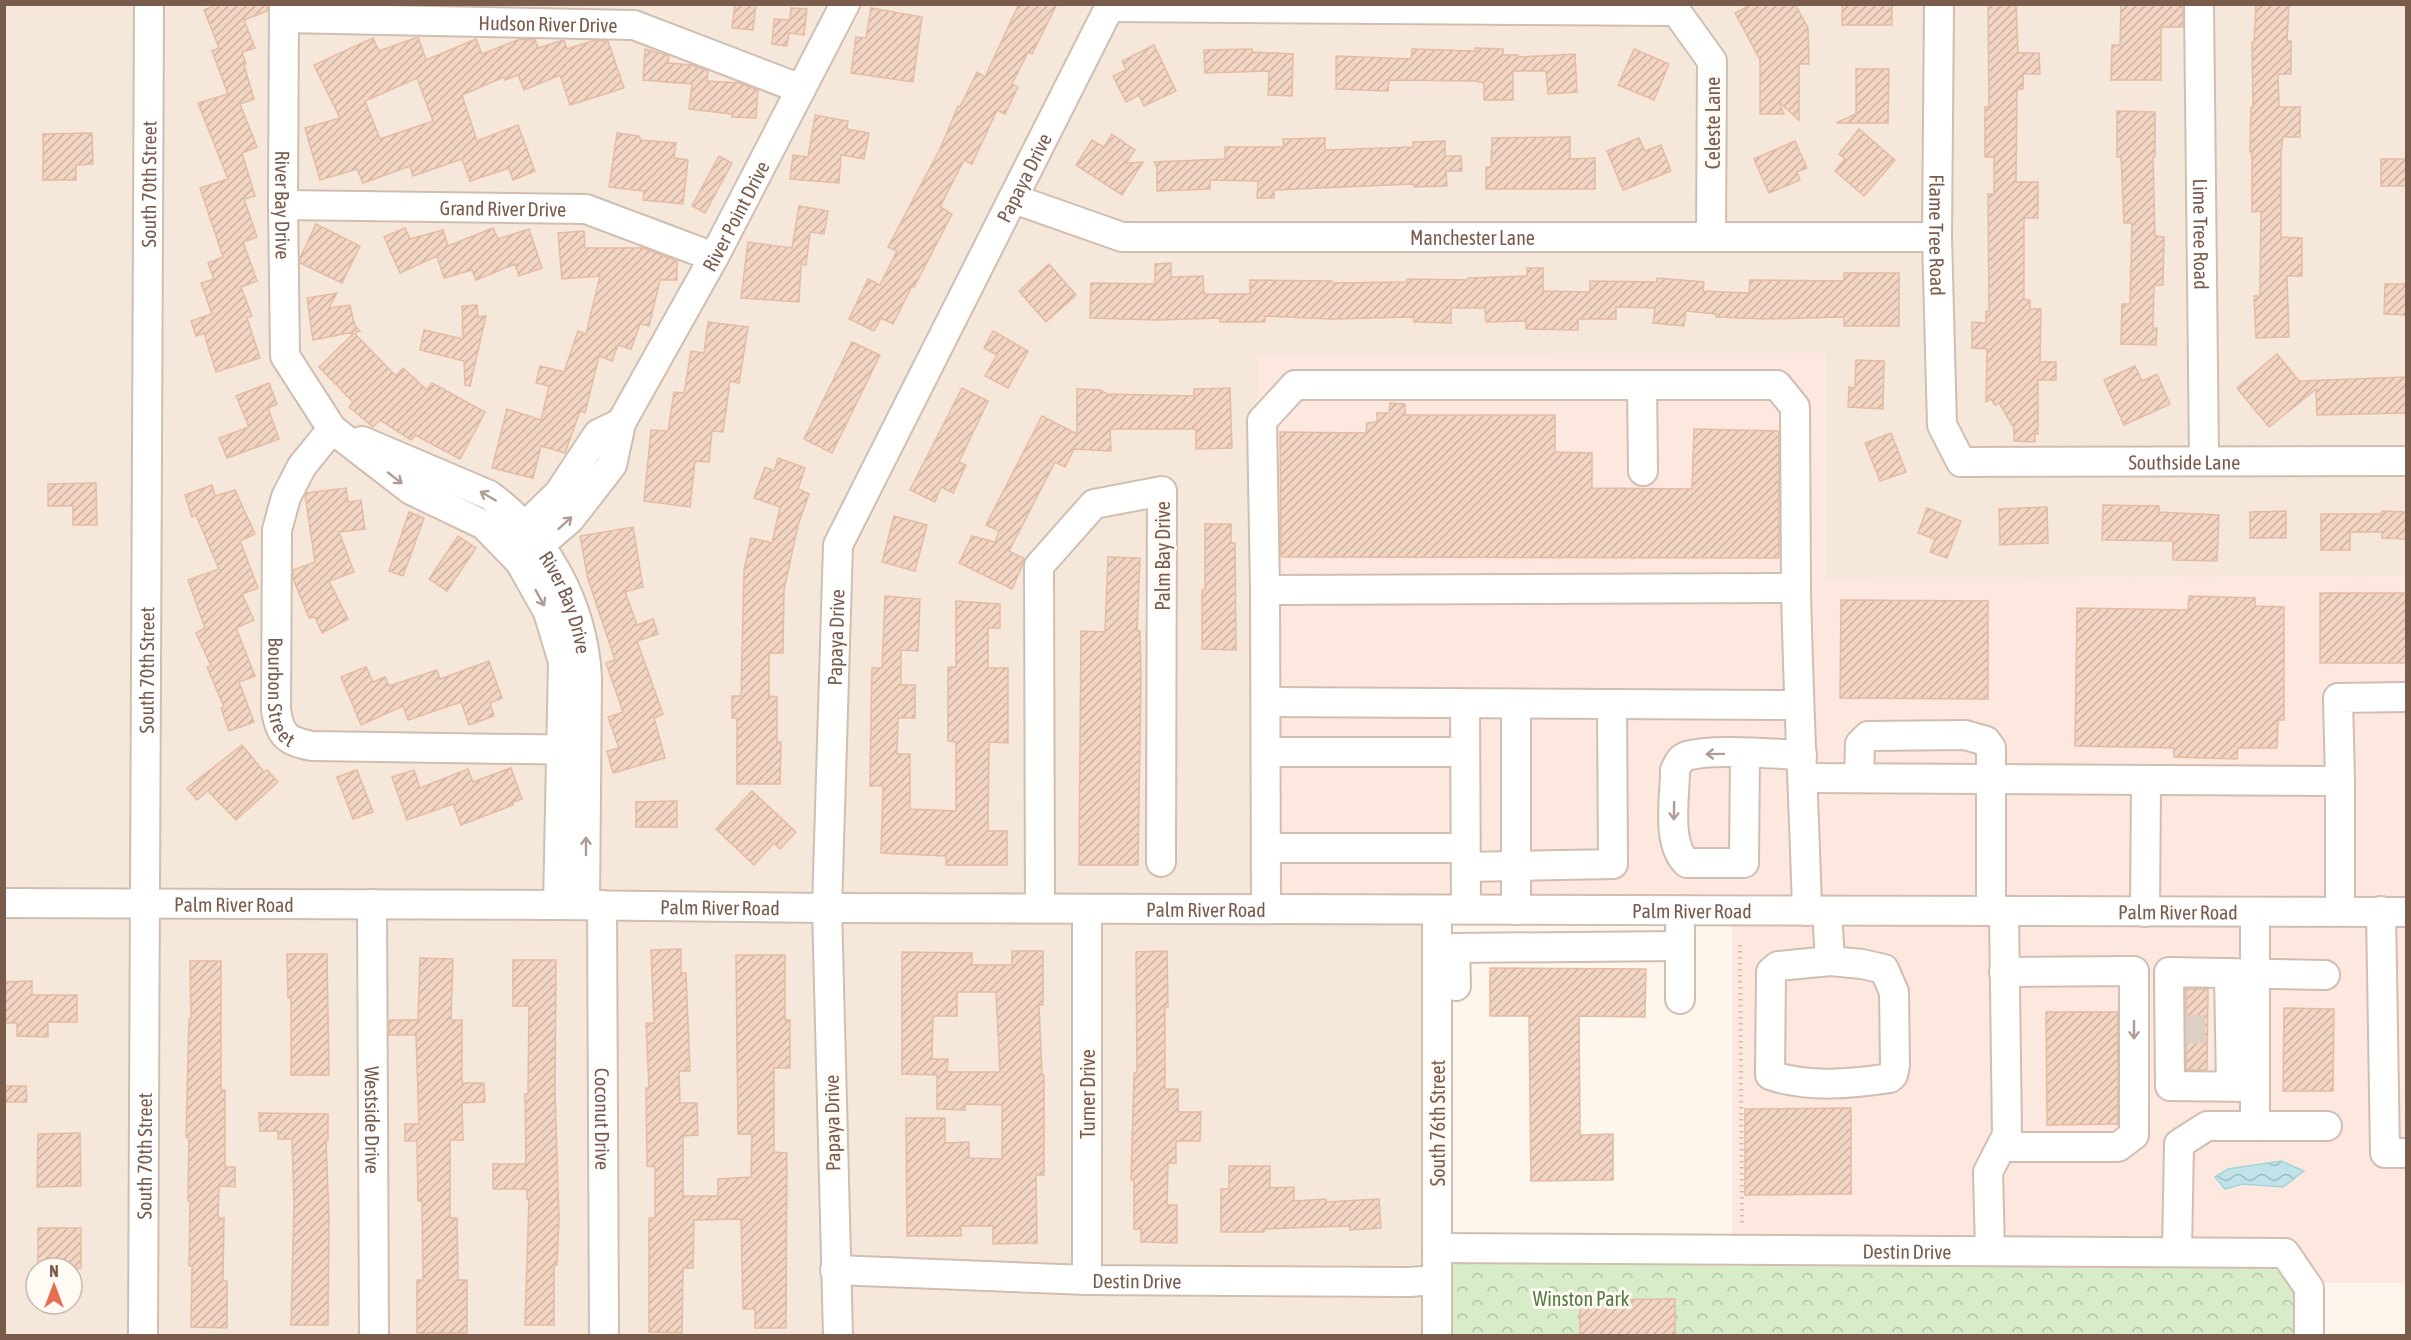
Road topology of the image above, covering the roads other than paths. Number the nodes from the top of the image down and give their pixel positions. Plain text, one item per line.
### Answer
1 (149, 4) edge
2 (845, 4) edge
3 (1940, 4) edge
4 (2199, 4) edge
5 (1111, 6) edge
6 (284, 11) edge
7 (801, 89) junction
8 (1014, 199) junction
9 (283, 205) junction
10 (1711, 236) junction
11 (1937, 237) junction
12 (714, 257) junction
13 (1642, 385) junction
14 (332, 429) junction
15 (2204, 461) junction
16 (2406, 461) edge
17 (1961, 462) joint
18 (1643, 471) dead end
19 (522, 545) junction
20 (1796, 588) junction
21 (1265, 590) junction
22 (2406, 697) edge
23 (1266, 702) junction
24 (1465, 704) junction
25 (1516, 704) junction
26 (1612, 704) junction
27 (1798, 705) junction
28 (574, 750) junction
29 (1266, 752) junction
30 (1465, 752) junction
31 (1745, 754) junction
32 (1803, 766) junction
33 (1859, 778) junction
34 (1992, 779) junction
35 (2146, 781) junction
36 (2340, 781) junction
37 (1266, 848) junction
38 (1466, 858) junction
39 (1161, 862) dead end
40 (1516, 867) junction
41 (4, 903) edge
42 (144, 903) junction
43 (372, 904) junction
44 (582, 905) junction
45 (1040, 907) junction
46 (827, 908) junction
47 (1087, 909) junction
48 (1266, 909) junction
49 (1437, 910) junction
50 (1491, 910) junction
51 (1680, 910) junction
52 (2340, 910) junction
53 (1817, 911) junction
54 (1997, 911) junction
55 (2394, 911) edge
56 (2145, 912) junction
57 (2255, 912) junction
58 (1680, 946) junction
59 (1492, 948) junction
60 (1446, 949) junction
61 (1830, 961) junction
62 (2004, 972) junction
63 (2242, 973) junction
64 (2325, 975) dead end
65 (1680, 999) dead end
66 (2242, 1087) junction
67 (2255, 1126) junction
68 (2327, 1126) dead end
69 (2001, 1148) junction
70 (2406, 1153) edge
71 (1437, 1248) junction
72 (1990, 1251) junction
73 (2177, 1252) junction
74 (835, 1270) junction
75 (1087, 1280) junction
76 (1437, 1280) junction
77 (143, 1335) edge
78 (374, 1335) edge
79 (604, 1335) edge
80 (838, 1335) edge
81 (1437, 1335) edge
82 (2309, 1335) edge

1 - 42 street, South 70th Street
2 - 7 street, River Point Drive
3 - 11 street, Flame Tree Road
4 - 15 street, Lime Tree Road
5 - 8 street, Papaya Drive
5 - 10 street, Celeste Lane
6 - 7 street, Hudson River Drive
6 - 9 street, River Bay Drive
7 - 12 street, River Point Drive
8 - 10 street, Manchester Lane
8 - 46 street, Papaya Drive
9 - 12 street, Grand River Drive
9 - 14 street, River Bay Drive
10 - 11 street, Manchester Lane
11 - 17 street, Flame Tree Road
12 - 19 street, River Point Drive
13 - 18 street
13 - 20 street
13 - 21 street
14 - 19 street, River Bay Drive
14 - 28 street, Bourbon Street
15 - 16 street, Southside Lane
15 - 17 street, Southside Lane
19 - 28 street, River Bay Drive
20 - 21 street
20 - 27 street
21 - 23 street
22 - 36 street
23 - 24 street
23 - 29 street
24 - 25 street
24 - 30 street
25 - 26 street
25 - 40 street
26 - 27 street
26 - 40 street
27 - 32 street
28 - 44 street, River Bay Drive
29 - 30 street
29 - 37 street
30 - 38 street
31 -> 31 street
31 - 32 street
32 - 33 street
32 - 53 street
33 - 34 street
33 - 34 street
34 - 35 street
34 - 54 street
35 - 36 street
35 - 56 street
36 - 52 street
37 - 38 street
37 - 48 street
38 - 40 street
38 - 50 street
39 - 45 street, Palm Bay Drive
40 - 50 street
41 - 42 street, Palm River Road
42 - 43 street, Palm River Road
42 - 77 street, South 70th Street
43 - 44 street, Palm River Road
43 - 78 street, Westside Drive
44 - 46 street, Palm River Road
44 - 79 street, Coconut Drive
45 - 46 street, Palm River Road
45 - 47 street, Palm River Road
46 - 74 street, Papaya Drive
47 - 48 street, Palm River Road
47 - 75 street, Turner Drive
48 - 49 street, Palm River Road
49 - 50 street, Palm River Road
49 - 60 street, South 76th Street
50 - 51 street, Palm River Road
50 - 59 street
51 - 53 street, Palm River Road
51 - 58 street
52 - 55 street, Palm River Road
52 - 57 street, Palm River Road
53 - 54 street, Palm River Road
53 - 61 street
54 - 56 street, Palm River Road
54 - 62 street
55 - 70 street
56 - 57 street, Palm River Road
57 - 63 street
58 - 59 street
58 - 65 street
59 - 60 street
60 - 71 street, South 76th Street
61 - 61 street
62 - 69 street
62 -> 69 street
63 - 64 street
63 - 66 street
63 - 66 street
63 - 66 street
66 - 67 street
67 - 68 street
67 - 73 street
69 - 72 street
71 - 72 street, Destin Drive
71 - 76 street, South 76th Street
72 - 73 street, Destin Drive
73 - 82 street, Destin Drive
74 - 75 street, Destin Drive
74 - 80 street, Papaya Drive
75 - 76 street, Destin Drive
76 - 81 street, South 76th Street

